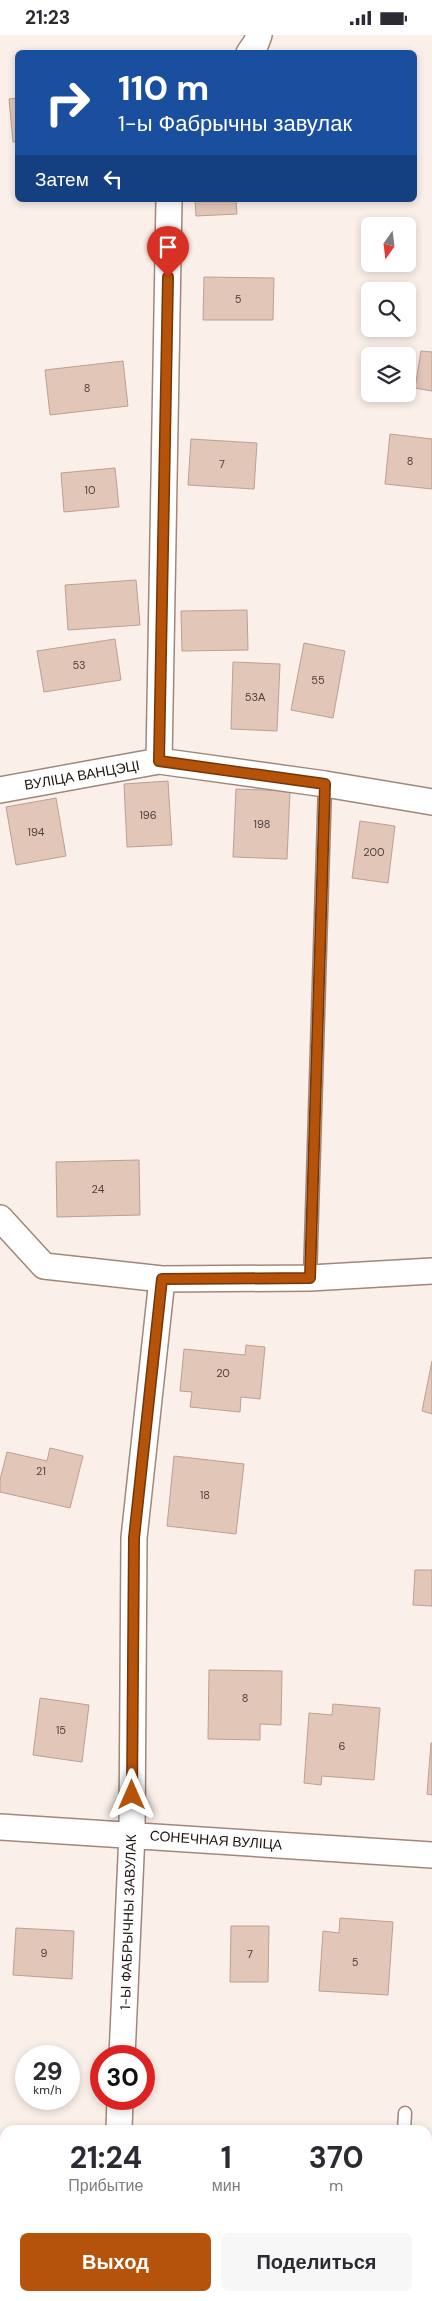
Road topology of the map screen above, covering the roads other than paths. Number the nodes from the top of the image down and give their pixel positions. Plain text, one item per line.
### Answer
1 (259, 35) edge
2 (251, 50) edge
3 (169, 202) edge
4 (159, 761) junction
5 (325, 784) junction
6 (0, 790) edge
7 (432, 802) edge
8 (0, 1218) edge
9 (432, 1271) edge
10 (310, 1278) junction
11 (162, 1279) junction
12 (0, 1827) edge
13 (132, 1834) junction
14 (432, 1855) edge
15 (122, 2045) edge
16 (119, 2110) edge
17 (405, 2113) dead end
18 (118, 2125) edge
19 (404, 2125) edge

1 - 2 street
3 - 4 street
4 - 5 street, ВУЛІЦА ВАНЦЭЦІ
4 - 6 street, ВУЛІЦА ВАНЦЭЦІ
5 - 7 street, ВУЛІЦА ВАНЦЭЦІ
5 - 10 lane
8 - 11 street
9 - 10 street
10 - 11 street
11 - 13 street, 1-Ы ФАБРЫЧНЫ ЗАВУЛАК
12 - 13 street, СОНЕЧНАЯ ВУЛІЦА
13 - 14 street, СОНЕЧНАЯ ВУЛІЦА
13 - 15 street, 1-Ы ФАБРЫЧНЫ ЗАВУЛАК
16 - 18 street
17 - 19 lane

